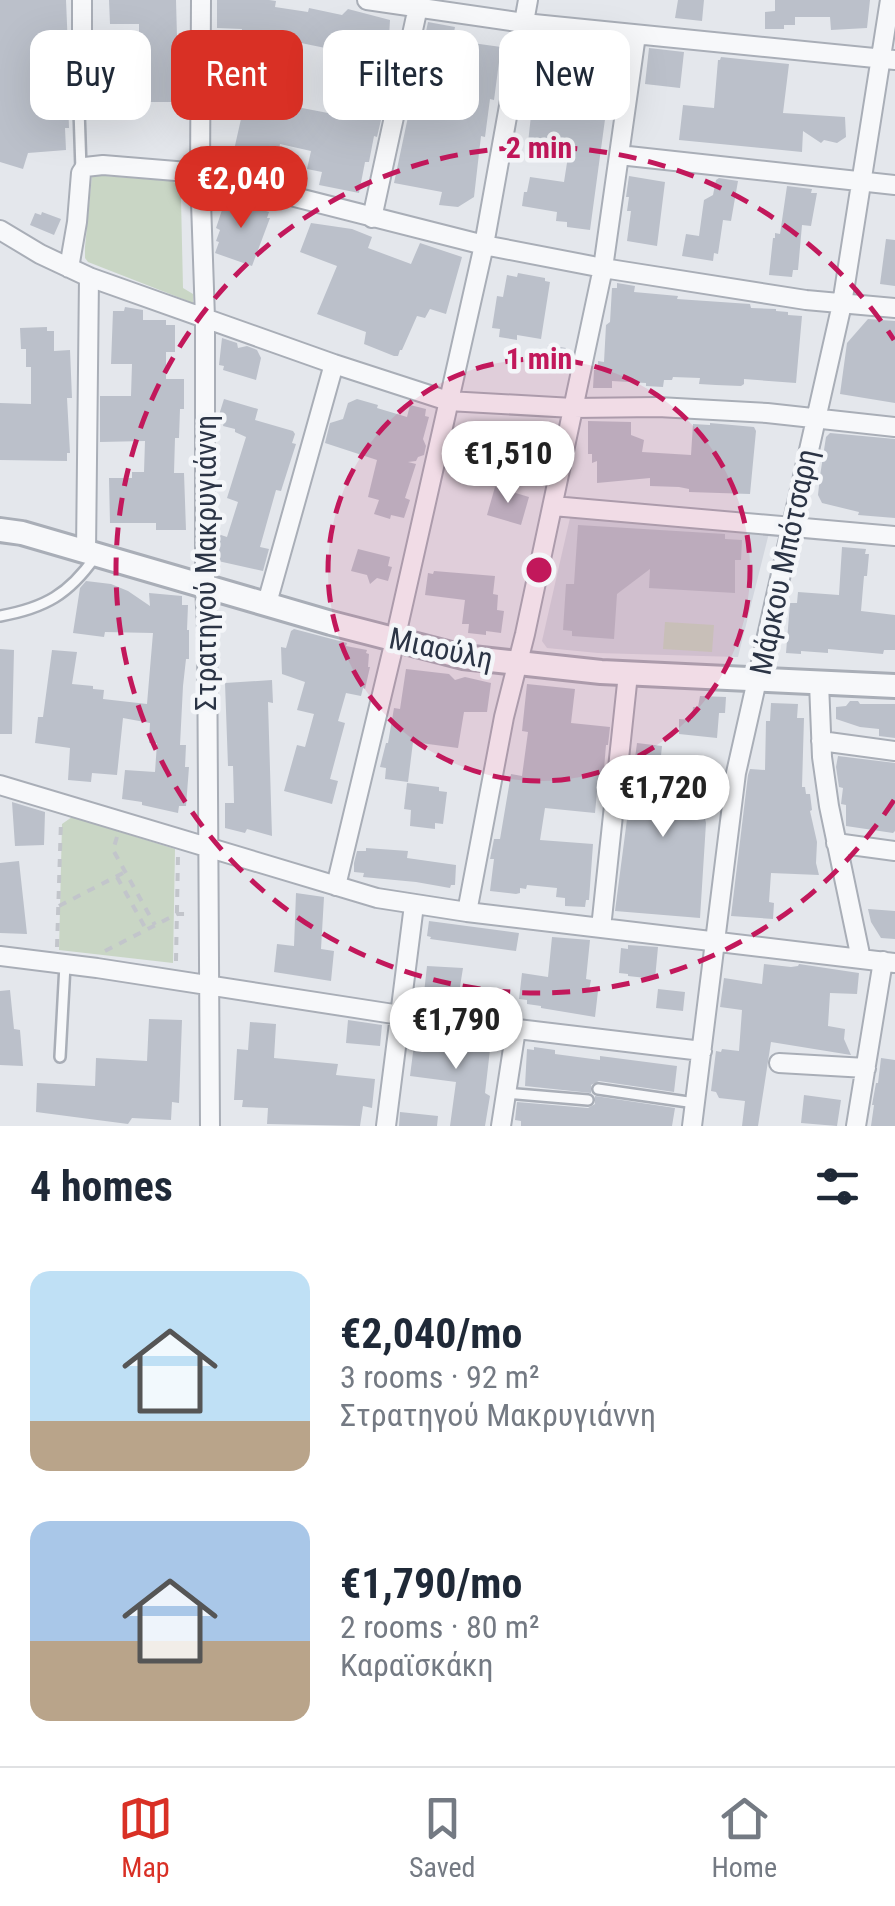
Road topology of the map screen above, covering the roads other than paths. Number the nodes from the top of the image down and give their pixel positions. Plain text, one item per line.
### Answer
1 (82, 0) edge
2 (201, 0) edge
3 (367, 0) edge
4 (528, 0) edge
5 (890, 0) edge
6 (418, 7) junction
7 (524, 24) junction
8 (82, 30) edge
9 (636, 35) junction
10 (888, 60) edge
11 (79, 120) edge
12 (619, 154) junction
13 (81, 173) junction
14 (200, 173) junction
15 (861, 180) junction
16 (895, 185) edge
17 (372, 218) junction
18 (0, 230) edge
19 (484, 245) junction
20 (69, 268) junction
21 (603, 268) junction
22 (89, 277) junction
23 (842, 304) junction
24 (895, 308) edge
25 (205, 318) junction
26 (334, 364) junction
27 (448, 401) junction
28 (573, 408) junction
29 (816, 418) junction
30 (895, 427) edge
31 (553, 506) junction
32 (794, 526) junction
33 (0, 530) edge
34 (895, 536) edge
35 (91, 553) junction
36 (204, 585) junction
37 (267, 604) junction
38 (0, 616) edge
39 (395, 640) junction
40 (516, 664) junction
41 (628, 674) junction
42 (758, 680) junction
43 (819, 683) junction
44 (895, 686) edge
45 (821, 741) junction
46 (895, 751) edge
47 (0, 785) edge
48 (836, 843) junction
49 (207, 846) junction
50 (895, 851) edge
51 (336, 886) junction
52 (414, 905) junction
53 (466, 912) junction
54 (601, 928) junction
55 (714, 941) junction
56 (0, 956) edge
57 (861, 959) junction
58 (889, 962) edge
59 (60, 963) junction
60 (210, 986) junction
61 (400, 1015) junction
62 (516, 1029) junction
63 (702, 1052) junction
64 (60, 1057) dead end
65 (779, 1063) dead end
66 (866, 1068) junction
67 (598, 1089) dead end
68 (506, 1093) junction
69 (588, 1100) dead end
70 (695, 1102) junction
71 (210, 1126) edge
72 (386, 1126) edge
73 (501, 1126) edge
74 (692, 1126) edge
75 (856, 1126) edge

1 - 8 street
2 - 14 street, Στρατηγού Μακρυγιάννη
3 - 6 street
4 - 7 street
5 - 10 street, Μάρκου Μπότσαρη
6 - 7 street
6 - 17 street
7 - 9 street
7 - 19 street
9 - 10 street
9 - 12 street
10 - 15 street, Μάρκου Μπότσαρη
11 - 13 lane
12 - 15 street
12 - 21 street
13 - 14 street
13 - 20 street
14 - 17 street
14 - 25 street, Στρατηγού Μακρυγιάννη
15 - 16 street
15 - 23 street, Μάρκου Μπότσαρη
17 - 19 street
18 - 20 street
19 - 21 street
19 - 27 street
20 - 22 street
21 - 23 street
21 - 28 street
22 - 25 street
22 - 35 street
23 - 24 street
23 - 29 street, Μάρκου Μπότσαρη
25 - 26 street
25 - 36 street, Στρατηγού Μακρυγιάννη
26 - 27 street
26 - 37 street
27 - 28 street
27 - 39 street
28 - 29 street
28 - 31 street
29 - 30 street
29 - 32 street, Μάρκου Μπότσαρη
31 - 32 street
31 - 40 street
32 - 34 street
32 - 42 street, Μάρκου Μπότσαρη
33 - 35 street, Μιαούλη
35 - 36 street, Μιαούλη
35 - 38 lane
36 - 37 street, Μιαούλη
36 - 49 street, Στρατηγού Μακρυγιάννη
37 - 39 street, Μιαούλη
39 - 40 street, Μιαούλη
39 - 51 street
40 - 41 street, Μιαούλη
40 - 53 street
41 - 42 street, Μιαούλη
41 - 54 street
42 - 43 street, Μιαούλη
42 - 55 street, Μάρκου Μπότσαρη
43 - 44 street, Μιαούλη
43 - 45 street
45 - 46 street
45 - 48 street
47 - 49 street
48 - 50 street
48 - 57 street
49 - 51 street
49 - 60 street, Στρατηγού Μακρυγιάννη
51 - 52 street
52 - 53 street
52 - 61 street
53 - 54 street
54 - 55 street
55 - 57 street
55 - 63 street, Μάρκου Μπότσαρη
56 - 59 street
57 - 58 street
58 - 66 street
59 - 60 street
59 - 64 lane
60 - 61 street
60 - 71 street, Στρατηγού Μακρυγιάννη
61 - 62 street
61 - 72 street
62 - 63 street
62 - 68 street
63 - 70 street, Μάρκου Μπότσαρη
65 - 66 street
66 - 75 street
67 - 70 lane
68 - 69 lane
68 - 73 street
70 - 74 street, Μάρκου Μπότσαρη

